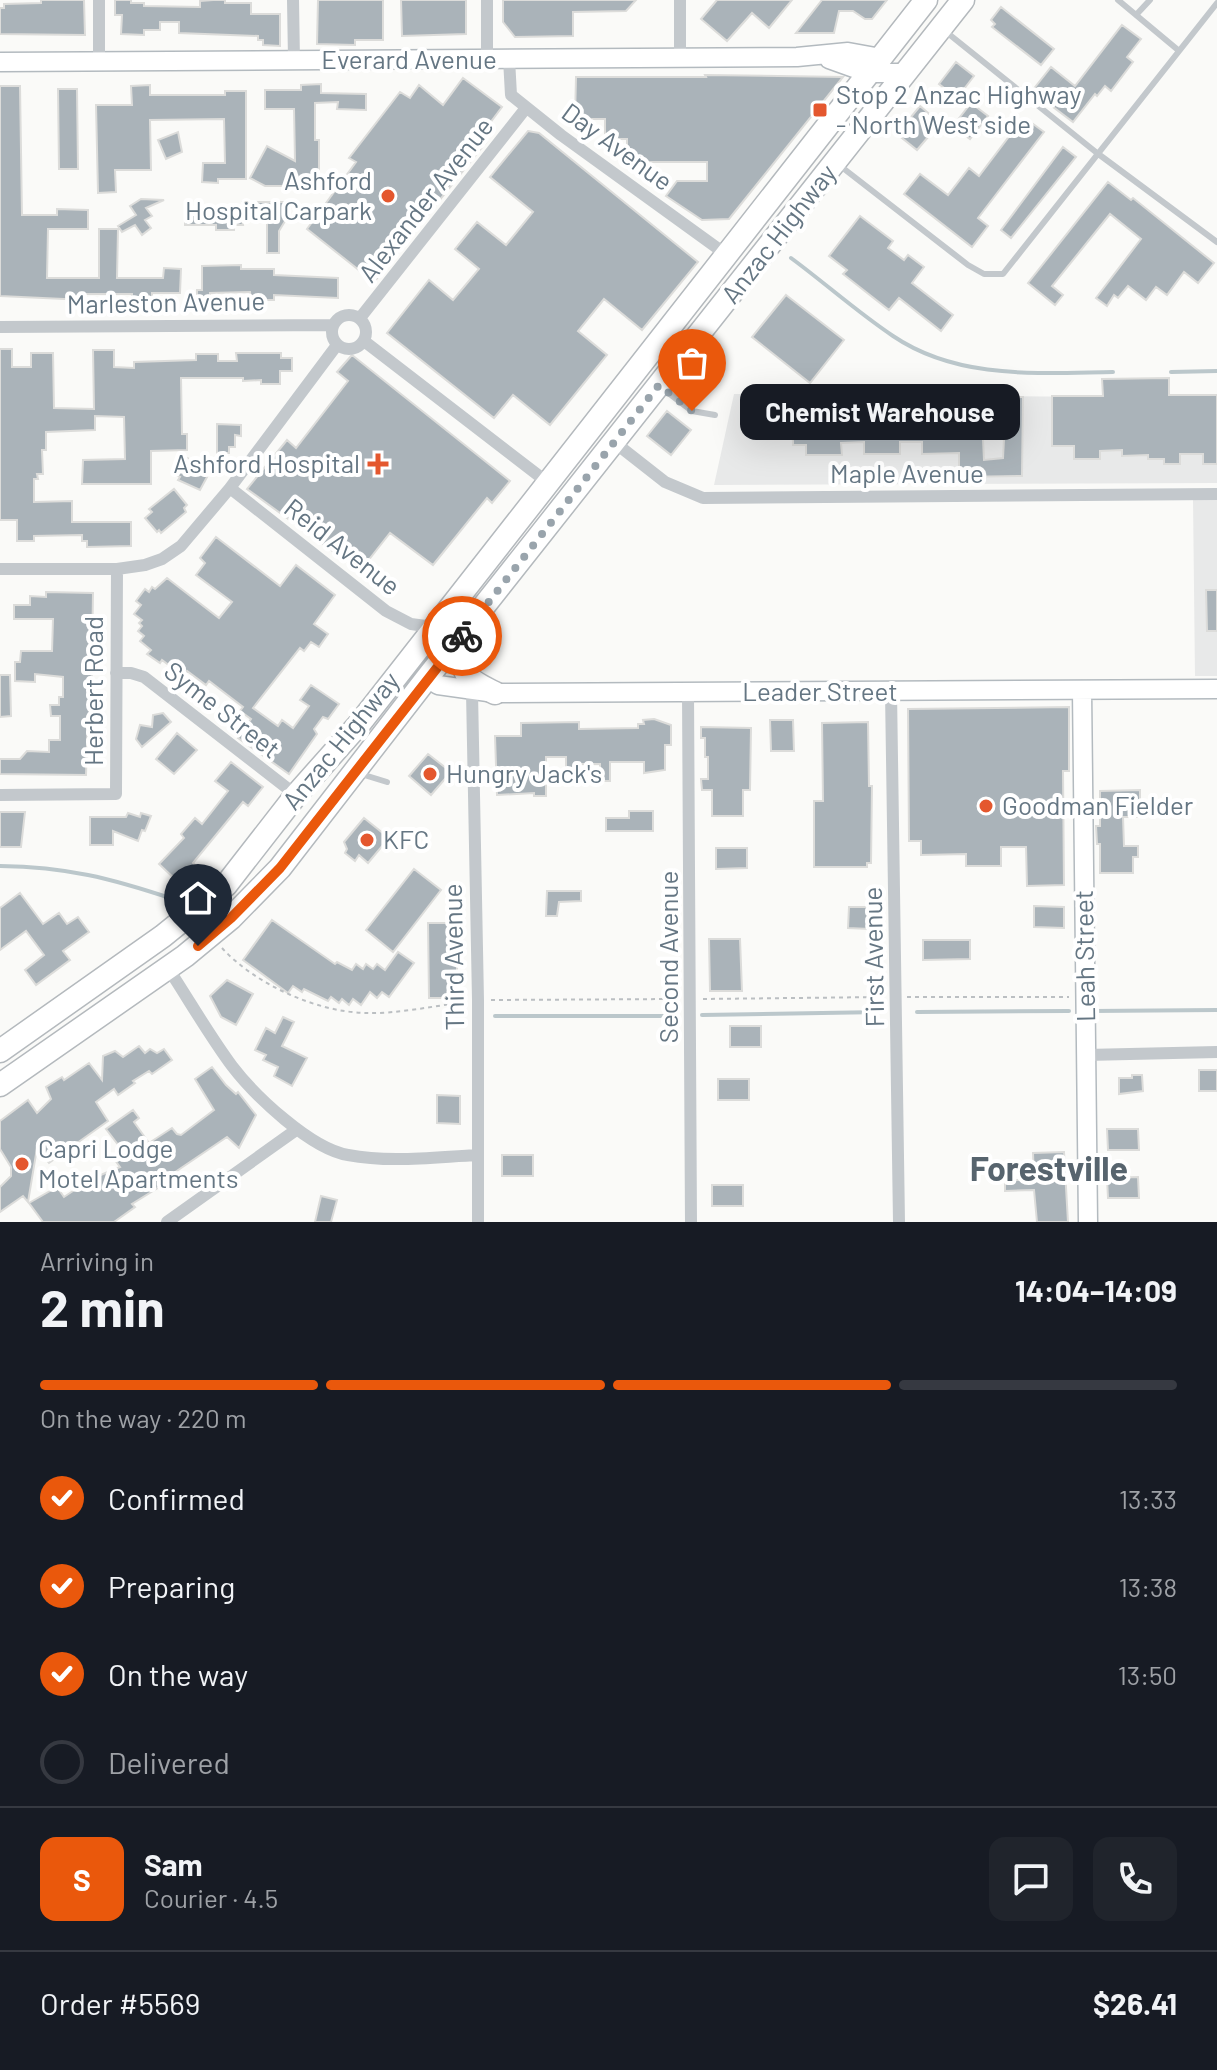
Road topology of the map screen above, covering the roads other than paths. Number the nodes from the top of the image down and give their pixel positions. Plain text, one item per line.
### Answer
1 (99, 0) edge
2 (293, 0) edge
3 (487, 0) edge
4 (680, 0) edge
5 (926, 0) edge
6 (963, 0) edge
7 (1118, 0) edge
8 (1150, 0) edge
9 (1217, 3) edge
10 (1136, 15) junction
11 (941, 28) junction
12 (1178, 50) junction
13 (680, 58) junction
14 (509, 59) junction
15 (294, 60) junction
16 (487, 60) junction
17 (99, 61) junction
18 (0, 62) edge
19 (874, 66) junction
20 (904, 73) junction
21 (526, 108) junction
22 (1097, 153) junction
23 (806, 154) junction
24 (835, 162) junction
25 (1217, 242) edge
26 (727, 255) junction
27 (682, 311) junction
28 (360, 318) junction
29 (333, 325) junction
30 (0, 327) edge
31 (704, 328) junction
32 (364, 341) junction
33 (337, 345) junction
34 (659, 385) junction
35 (605, 407) junction
36 (715, 415) dead end
37 (614, 442) junction
38 (571, 450) junction
39 (547, 482) junction
40 (230, 488) junction
41 (1217, 494) edge
42 (493, 553) junction
43 (0, 569) edge
44 (117, 569) junction
45 (515, 569) junction
46 (437, 623) junction
47 (461, 638) junction
48 (116, 673) junction
49 (427, 678) junction
50 (1217, 689) edge
51 (1082, 690) junction
52 (472, 692) junction
53 (891, 692) junction
54 (495, 693) junction
55 (688, 693) junction
56 (360, 723) junction
57 (354, 772) junction
58 (387, 782) dead end
59 (0, 795) edge
60 (296, 795) junction
61 (272, 827) junction
62 (309, 831) junction
63 (280, 868) junction
64 (237, 871) junction
65 (168, 968) junction
66 (0, 1051) edge
67 (1217, 1052) edge
68 (1086, 1055) junction
69 (0, 1085) edge
70 (296, 1130) junction
71 (478, 1155) junction
72 (167, 1222) edge
73 (478, 1222) edge
74 (691, 1222) edge
75 (899, 1222) edge
76 (1088, 1222) edge

1 - 17 street
2 - 15 street
3 - 16 street
4 - 13 street
5 - 19 highway, Anzac Highway
6 - 11 highway, Anzac Highway
7 - 10 lane
8 - 10 lane
9 - 12 lane
10 - 12 lane
11 - 20 highway, Anzac Highway
11 - 22 lane
12 - 22 lane
13 - 14 street, Everard Avenue
13 - 19 street, Everard Avenue
14 - 16 street, Everard Avenue
14 - 21 street, Day Avenue
15 - 16 street, Everard Avenue
15 - 17 street, Everard Avenue
17 - 18 street, Everard Avenue
19 - 20 street, Everard Avenue
19 - 23 highway, Anzac Highway
20 - 24 highway, Anzac Highway
21 - 26 street, Day Avenue
21 - 28 street, Alexander Avenue
22 - 24 lane
22 - 25 lane
23 - 24 lane
23 - 26 highway, Anzac Highway
24 - 31 highway, Anzac Highway
26 - 27 highway, Anzac Highway
27 - 31 highway
27 - 35 highway, Anzac Highway
28 - 29 street
28 - 32 street
29 - 30 street, Marleston Avenue
29 - 33 street
31 - 34 highway, Anzac Highway
32 - 33 street
32 - 39 street
33 - 40 street
34 - 36 lane
34 - 37 highway, Anzac Highway
35 - 37 highway
35 - 38 highway, Anzac Highway
37 - 38 highway
37 - 41 street, Maple Avenue
37 - 45 highway, Anzac Highway
38 - 39 highway, Anzac Highway
39 - 42 highway, Anzac Highway
40 - 44 street
40 - 46 street, Reid Avenue
42 - 45 highway
42 - 46 highway, Anzac Highway
43 - 44 street
44 - 48 street, Herbert Road
45 - 47 highway, Anzac Highway
46 - 49 highway
46 - 56 highway, Anzac Highway
47 - 49 highway, Anzac Highway
47 - 54 highway
48 - 59 street, Herbert Road
48 - 60 street, Syme Street
49 - 52 street, Leader Street
49 - 56 highway
49 - 57 highway, Anzac Highway
50 - 51 street, Leader Street
51 - 53 street, Leader Street
51 - 68 street, Leah Street
52 - 54 street, Leader Street
52 - 71 street, Third Avenue
53 - 55 street, Leader Street
53 - 75 street, First Avenue
54 - 55 street, Leader Street
55 - 74 street, Second Avenue
56 - 60 highway, Anzac Highway
57 - 58 lane
57 - 62 highway, Anzac Highway
60 - 61 highway, Anzac Highway
61 - 62 highway
61 - 64 highway, Anzac Highway
62 - 63 highway, Anzac Highway
63 - 64 highway
63 - 65 highway, Anzac Highway
64 - 66 highway, Anzac Highway
65 - 69 highway, Anzac Highway
65 - 70 street
67 - 68 street
68 - 76 street, Leah Street
70 - 71 street
70 - 72 street
71 - 73 street, Third Avenue

